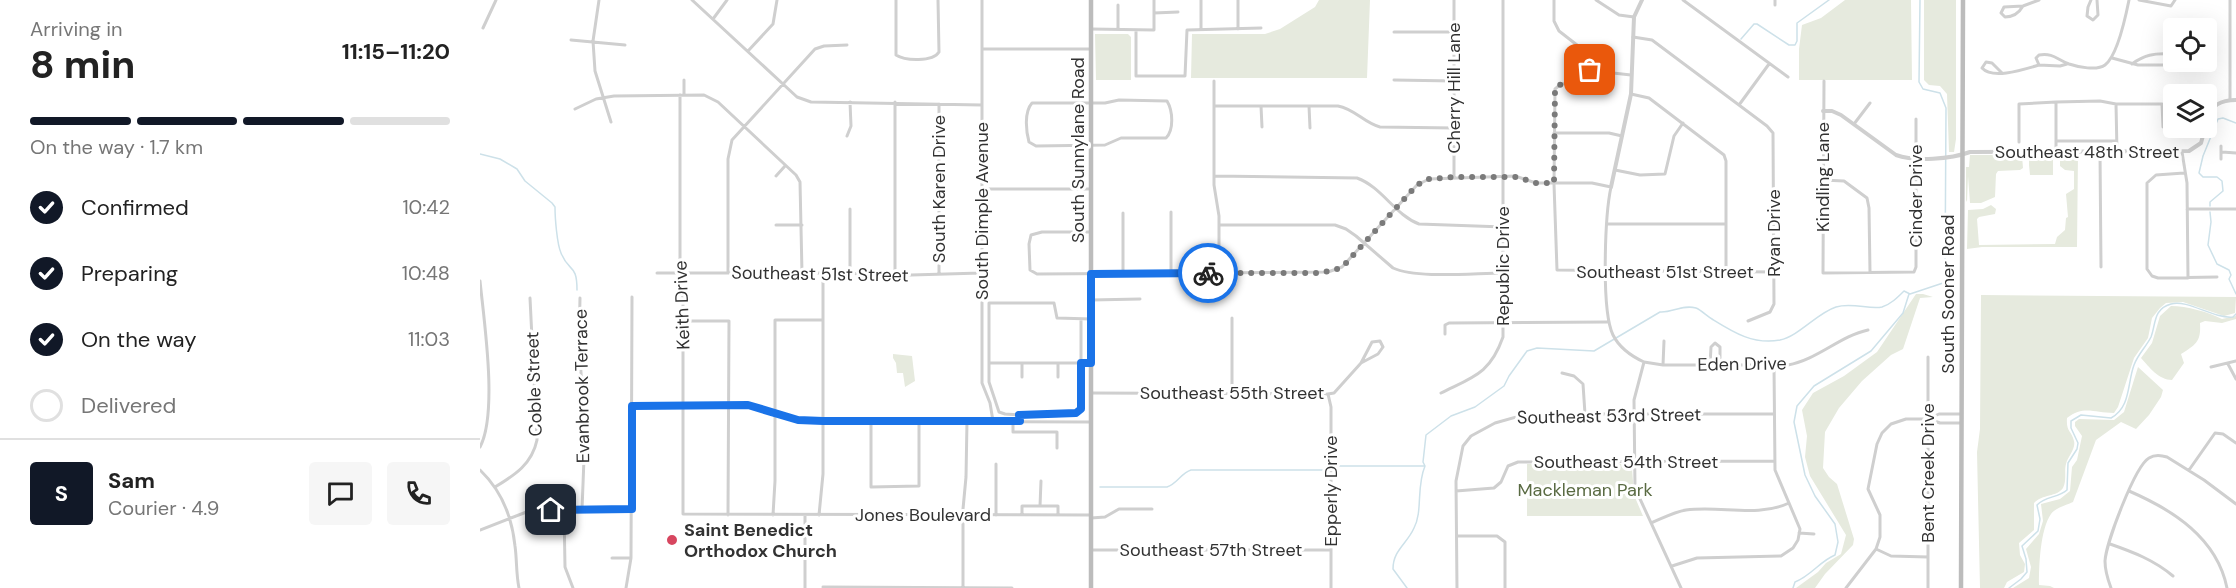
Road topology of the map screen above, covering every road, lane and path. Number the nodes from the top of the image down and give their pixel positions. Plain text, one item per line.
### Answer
1 (496, 0) edge
2 (599, 0) edge
3 (692, 0) edge
4 (727, 0) edge
5 (777, 0) edge
6 (896, 0) edge
7 (938, 0) edge
8 (982, 0) edge
9 (1091, 0) edge
10 (1154, 0) edge
11 (1201, 0) edge
12 (1238, 0) edge
13 (1454, 0) edge
14 (1503, 0) edge
15 (1554, 0) edge
16 (1596, 0) edge
17 (1642, 0) edge
18 (1683, 0) edge
19 (1963, 0) edge
20 (2038, 0) edge
21 (2091, 0) edge
22 (2097, 0) edge
23 (2129, 0) edge
24 (2139, 0) edge
25 (2155, 0) edge
26 (2175, 0) edge
27 (2230, 0) edge
28 (2150, 2) junction
29 (1118, 5) dead end
30 (2023, 6) junction
31 (1178, 12) dead end
32 (1154, 13) junction
33 (1634, 17) junction
34 (713, 19) junction
35 (483, 28) dead end
36 (1261, 28) dead end
37 (1091, 29) junction
38 (1118, 29) junction
39 (1201, 29) junction
40 (1238, 29) junction
41 (1136, 30) junction
42 (1394, 32) dead end
43 (1454, 33) junction
44 (1632, 37) junction
45 (571, 40) dead end
46 (593, 41) junction
47 (625, 45) dead end
48 (847, 45) dead end
49 (982, 49) junction
50 (1091, 49) junction
51 (748, 51) junction
52 (2163, 54) edge
53 (2112, 58) junction
54 (1597, 60) junction
55 (2067, 63) junction
56 (1769, 64) junction
57 (2132, 64) junction
58 (2039, 65) junction
59 (2163, 66) edge
60 (2002, 73) junction
61 (1631, 75) junction
62 (1788, 77) dead end
63 (684, 80) dead end
64 (1394, 80) dead end
65 (1214, 81) dead end
66 (1454, 81) junction
67 (1824, 81) dead end
68 (783, 84) junction
69 (1631, 94) junction
70 (682, 95) junction
71 (603, 97) junction
72 (2230, 100) junction
73 (2236, 100) edge
74 (850, 102) junction
75 (895, 102) junction
76 (2056, 102) junction
77 (1091, 103) junction
78 (1870, 103) dead end
79 (939, 104) junction
80 (2116, 104) junction
81 (982, 105) junction
82 (1739, 105) junction
83 (2217, 105) edge
84 (1214, 106) junction
85 (1261, 106) junction
86 (1309, 106) junction
87 (575, 109) dead end
88 (1823, 111) junction
89 (1916, 119) dead end
90 (611, 122) dead end
91 (1683, 123) junction
92 (1854, 124) junction
93 (743, 126) junction
94 (2163, 127) dead end
95 (1262, 128) dead end
96 (1310, 128) dead end
97 (1454, 128) junction
98 (1554, 133) junction
99 (847, 136) dead end
100 (1622, 136) junction
101 (2203, 138) edge
102 (2056, 141) junction
103 (2116, 141) junction
104 (2019, 142) dead end
105 (1091, 146) junction
106 (2222, 146) dead end
107 (2056, 152) junction
108 (2100, 152) junction
109 (2117, 152) junction
110 (2182, 152) junction
111 (2222, 152) junction
112 (2236, 153) edge
113 (1962, 155) junction
114 (1916, 158) junction
115 (2221, 159) dead end
116 (785, 166) junction
117 (1615, 170) junction
118 (2184, 173) junction
119 (776, 176) dead end
120 (1214, 177) junction
121 (1454, 177) junction
122 (1503, 177) junction
123 (1823, 180) junction
124 (1554, 183) junction
125 (1611, 187) junction
126 (984, 189) junction
127 (1091, 189) junction
128 (1396, 207) junction
129 (850, 209) dead end
130 (2187, 209) junction
131 (2236, 209) edge
132 (1171, 212) dead end
133 (1124, 213) dead end
134 (1607, 224) junction
135 (1726, 224) junction
136 (776, 225) dead end
137 (802, 225) junction
138 (1219, 225) junction
139 (1504, 227) junction
140 (1091, 232) junction
141 (1364, 243) junction
142 (2101, 267) dead end
143 (1606, 272) junction
144 (1726, 272) junction
145 (1774, 272) junction
146 (1870, 272) junction
147 (657, 273) dead end
148 (680, 273) junction
149 (728, 273) junction
150 (802, 273) junction
151 (823, 273) junction
152 (850, 273) junction
153 (982, 273) junction
154 (1123, 273) junction
155 (1171, 273) junction
156 (1219, 273) junction
157 (1503, 273) junction
158 (939, 274) junction
159 (1091, 274) junction
160 (895, 276) junction
161 (2217, 277) dead end
162 (2188, 278) junction
163 (480, 281) edge
164 (632, 297) dead end
165 (530, 298) dead end
166 (580, 298) dead end
167 (1140, 299) dead end
168 (1091, 300) junction
169 (1232, 318) dead end
170 (1081, 319) junction
171 (1091, 319) junction
172 (823, 320) junction
173 (683, 321) junction
174 (1748, 321) dead end
175 (1608, 322) junction
176 (1503, 323) junction
177 (1868, 330) dead end
178 (1445, 334) dead end
179 (1664, 341) dead end
180 (1928, 357) dead end
181 (2236, 361) edge
182 (1644, 362) junction
183 (989, 363) junction
184 (1022, 363) junction
185 (1058, 363) junction
186 (1081, 363) junction
187 (1091, 363) junction
188 (1361, 363) junction
189 (2228, 364) junction
190 (1663, 365) junction
191 (1710, 365) junction
192 (1720, 365) junction
193 (1774, 366) junction
194 (2211, 367) dead end
195 (1562, 373) dead end
196 (1022, 377) dead end
197 (1058, 377) dead end
198 (2236, 379) edge
199 (1091, 393) junction
200 (1232, 393) junction
201 (1440, 393) dead end
202 (1328, 394) junction
203 (729, 404) junction
204 (683, 405) junction
205 (632, 406) junction
206 (776, 413) junction
207 (1585, 414) junction
208 (1634, 414) junction
209 (1774, 414) junction
210 (1961, 414) junction
211 (1019, 415) junction
212 (1060, 415) junction
213 (1929, 419) junction
214 (823, 421) junction
215 (871, 421) junction
216 (993, 421) junction
217 (1013, 421) junction
218 (1020, 421) junction
219 (1058, 421) junction
220 (919, 422) junction
221 (967, 422) junction
222 (1091, 422) junction
223 (1961, 423) junction
224 (1057, 432) junction
225 (2236, 443) edge
226 (480, 447) edge
227 (1057, 448) dead end
228 (1774, 461) junction
229 (1634, 462) junction
230 (996, 464) dead end
231 (480, 470) edge
232 (2189, 470) junction
233 (1041, 481) dead end
234 (495, 487) junction
235 (1456, 491) junction
236 (2129, 491) junction
237 (1789, 503) junction
238 (2236, 504) edge
239 (1040, 506) junction
240 (632, 509) junction
241 (1152, 509) dead end
242 (564, 510) junction
243 (582, 510) junction
244 (683, 514) joint
245 (728, 515) junction
246 (773, 515) junction
247 (805, 515) junction
248 (819, 515) junction
249 (963, 515) junction
250 (996, 515) junction
251 (1022, 515) junction
252 (1058, 515) junction
253 (1091, 516) junction
254 (509, 518) junction
255 (1651, 523) junction
256 (480, 530) edge
257 (1799, 533) junction
258 (1814, 534) dead end
259 (1458, 536) junction
260 (2110, 544) junction
261 (1876, 549) junction
262 (1091, 550) junction
263 (1331, 550) junction
264 (1928, 557) junction
265 (612, 558) dead end
266 (631, 558) junction
267 (1672, 566) junction
268 (2173, 576) dead end
269 (823, 587) edge
270 (963, 587) edge
271 (519, 588) edge
272 (573, 588) edge
273 (626, 588) edge
274 (805, 588) edge
275 (1012, 588) edge
276 (1091, 588) edge
277 (1331, 588) edge
278 (1457, 588) edge
279 (1504, 588) edge
280 (1681, 588) edge
281 (1846, 588) edge
282 (1928, 588) edge
283 (1961, 588) edge
284 (2111, 588) edge
285 (2227, 588) edge

1 - 35 street
2 - 46 street
3 - 34 street
4 - 34 street
5 - 51 street
6 - 7 street
8 - 49 street, South Dimple Avenue
9 - 37 main road, South Sunnylane Road
10 - 32 street
11 - 39 street
12 - 40 street
13 - 43 street, Cherry Hill Lane
14 - 122 street, Republic Drive
15 - 54 street
16 - 33 street
17 - 33 street
18 - 56 street
19 - 113 main road, South Sooner Road
20 - 30 street
21 - 22 street
23 - 53 street
24 - 28 street
25 - 28 street
26 - 28 street
27 - 72 street
29 - 38 street
30 - 30 street
31 - 32 street
32 - 41 street
33 - 44 street
34 - 51 street
36 - 40 street
37 - 38 street
37 - 50 main road, South Sunnylane Road
38 - 41 street
39 - 40 street
39 - 41 street
42 - 43 street
43 - 66 street, Cherry Hill Lane
44 - 61 street
44 - 82 street
45 - 46 street
46 - 47 street
46 - 71 street
48 - 68 street
49 - 50 street
49 - 81 street, South Dimple Avenue
50 - 77 main road, South Sunnylane Road
51 - 68 street
52 - 57 street
53 - 55 street
53 - 57 street
54 - 61 street
54 - 98 street
55 - 58 street
55 - 58 street
56 - 62 street
56 - 82 street
57 - 59 street
58 - 60 street
60 - 60 street
61 - 69 street
63 - 70 street, Keith Drive
64 - 66 street
65 - 84 street
66 - 97 street, Cherry Hill Lane
67 - 88 street, Kindling Lane
68 - 74 street
68 - 93 street
69 - 91 street
69 - 100 street
70 - 71 street
70 - 93 street
70 - 148 street, Keith Drive
71 - 87 street
71 - 90 street
72 - 73 street
72 - 83 street
74 - 75 street
74 - 99 street
75 - 79 street
75 - 160 street
76 - 80 street
76 - 102 street
76 - 104 street
77 - 105 main road, South Sunnylane Road
77 - 105 street
77 - 105 street
78 - 92 street
79 - 81 street
79 - 158 street, South Karen Drive
80 - 94 street
80 - 103 street
81 - 126 street, South Dimple Avenue
82 - 145 street, Ryan Drive
84 - 85 street
84 - 120 street
85 - 86 street
85 - 95 street
86 - 96 street
86 - 97 street
88 - 92 street, Southeast 48th Street
88 - 123 street, Kindling Lane
89 - 114 street, Cinder Drive
91 - 117 street
91 - 135 street
92 - 114 street, Southeast 48th Street
93 - 116 street
93 - 149 street
97 - 121 street, Cherry Hill Lane
98 - 100 street
98 - 124 street
100 - 117 street
101 - 110 street, Southeast 48th Street
102 - 103 street
102 - 107 street
103 - 109 street
105 - 127 main road, South Sunnylane Road
106 - 111 street
107 - 108 street, Southeast 48th Street
107 - 113 street, Southeast 48th Street
108 - 109 street, Southeast 48th Street
108 - 142 street
109 - 110 street, Southeast 48th Street
110 - 118 street
111 - 112 street
111 - 115 street
113 - 114 street, Southeast 48th Street
113 - 210 main road, South Sooner Road
114 - 146 street, Cinder Drive
116 - 119 street
116 - 137 street
117 - 125 street
118 - 130 street
118 - 162 street
120 - 128 street
120 - 138 street
121 - 122 street
121 - 128 street
122 - 124 street
122 - 139 street, Republic Drive
123 - 146 street
123 - 146 street, Kindling Lane
124 - 125 street
124 - 143 street, Southeast 51st Street
125 - 134 street
126 - 127 street
126 - 153 street, South Dimple Avenue
127 - 140 main road, South Sunnylane Road
128 - 139 street
128 - 141 street
129 - 152 street
130 - 131 street
130 - 162 street
132 - 155 street
133 - 154 street
134 - 135 street
134 - 143 street
135 - 144 street
136 - 137 street
137 - 150 street
138 - 141 street
138 - 156 street
139 - 157 street, Republic Drive
140 - 159 main road, South Sunnylane Road
140 - 159 street
141 - 156 street
141 - 157 street
143 - 144 street, Southeast 51st Street
143 - 175 street
144 - 145 street, Southeast 51st Street
145 - 174 street, Ryan Drive
147 - 148 street, Southeast 51st Street
148 - 149 street, Southeast 51st Street
148 - 173 street, Keith Drive
149 - 150 street, Southeast 51st Street
150 - 151 street, Southeast 51st Street
151 - 152 street, Southeast 51st Street
151 - 172 street
152 - 160 street, Southeast 51st Street
153 - 158 street, Southeast 51st Street
153 - 216 street, South Dimple Avenue
154 - 155 street
154 - 159 street
155 - 156 street
157 - 176 street, Republic Drive
158 - 160 street, Southeast 51st Street
159 - 168 main road, South Sunnylane Road
161 - 162 street
163 - 226 street
164 - 205 street
165 - 234 street, Coble Street
166 - 243 street, Evanbrook Terrace
167 - 168 street
168 - 171 main road, South Sunnylane Road
169 - 200 street
170 - 171 street
170 - 183 street
170 - 186 street
171 - 187 main road, South Sunnylane Road
172 - 206 street
172 - 214 street
173 - 203 street
173 - 204 street, Keith Drive
175 - 176 street
175 - 182 street
176 - 178 street
176 - 201 street, Republic Drive
177 - 193 street, Eden Drive
179 - 190 street
180 - 213 street, Bent Creek Drive
181 - 189 street
182 - 190 street, Eden Drive
182 - 208 street
183 - 184 street
183 - 211 street
184 - 185 street
184 - 196 street
185 - 186 street
185 - 197 street
186 - 187 street
186 - 212 street
187 - 199 main road, South Sunnylane Road
188 - 188 street, Southeast 55th Street
188 - 202 street, Southeast 55th Street
189 - 194 street
189 - 198 street
190 - 191 street, Eden Drive
191 - 192 street, Eden Drive
191 - 192 street
192 - 193 street, Eden Drive
193 - 209 street
195 - 207 street
199 - 200 street, Southeast 55th Street
199 - 222 main road, South Sunnylane Road
200 - 202 street, Southeast 55th Street
202 - 263 street, Epperly Drive
203 - 204 street
203 - 206 street
203 - 245 street
204 - 205 street
204 - 244 street, Keith Drive
205 - 240 street
206 - 214 street
206 - 246 street
207 - 208 street, Southeast 53rd Street
207 - 235 street, Southeast 53rd Street
208 - 209 street, Southeast 53rd Street
208 - 229 street
209 - 228 street
210 - 213 street
210 - 223 main road, South Sooner Road
211 - 212 street
211 - 218 street
212 - 219 street
213 - 223 street
213 - 261 street
213 - 264 street, Bent Creek Drive
214 - 215 street
214 - 248 street
215 - 220 street
215 - 220 street
216 - 217 street
216 - 221 street
217 - 218 street
217 - 224 street
218 - 219 street
219 - 222 street
219 - 224 street
220 - 221 street
221 - 249 street
222 - 253 main road, South Sunnylane Road
223 - 283 main road, South Sooner Road
224 - 227 street
225 - 232 street
228 - 229 street, Southeast 54th Street
228 - 237 street
229 - 235 street, Southeast 54th Street
229 - 255 street
230 - 250 street
231 - 234 street
232 - 236 street
232 - 238 street
233 - 239 street
234 - 254 street
235 - 259 street, Southeast 53rd Street
236 - 260 street
236 - 285 street
237 - 255 street
237 - 257 street
239 - 251 street
239 - 252 street
240 - 243 street
240 - 266 street
241 - 253 street, Jones Boulevard
242 - 243 street
242 - 254 street
242 - 272 street
244 - 245 street, Jones Boulevard
245 - 246 street, Jones Boulevard
246 - 247 street, Jones Boulevard
247 - 248 street, Jones Boulevard
247 - 274 street
248 - 249 street, Jones Boulevard
249 - 250 street, Jones Boulevard
249 - 270 street
250 - 251 street, Jones Boulevard
251 - 252 street, Jones Boulevard
252 - 253 street, Jones Boulevard
253 - 262 main road, South Sunnylane Road
254 - 256 street
254 - 271 street
255 - 267 street
257 - 258 street
257 - 267 street
259 - 278 street, Southeast 53rd Street
259 - 279 street
260 - 268 street
260 - 284 street
261 - 264 street
261 - 281 street
262 - 263 street, Southeast 57th Street
262 - 276 main road, South Sunnylane Road
263 - 277 street, Epperly Drive
264 - 282 street, Bent Creek Drive
265 - 266 street
266 - 273 street
267 - 280 street
269 - 270 street
270 - 275 street

